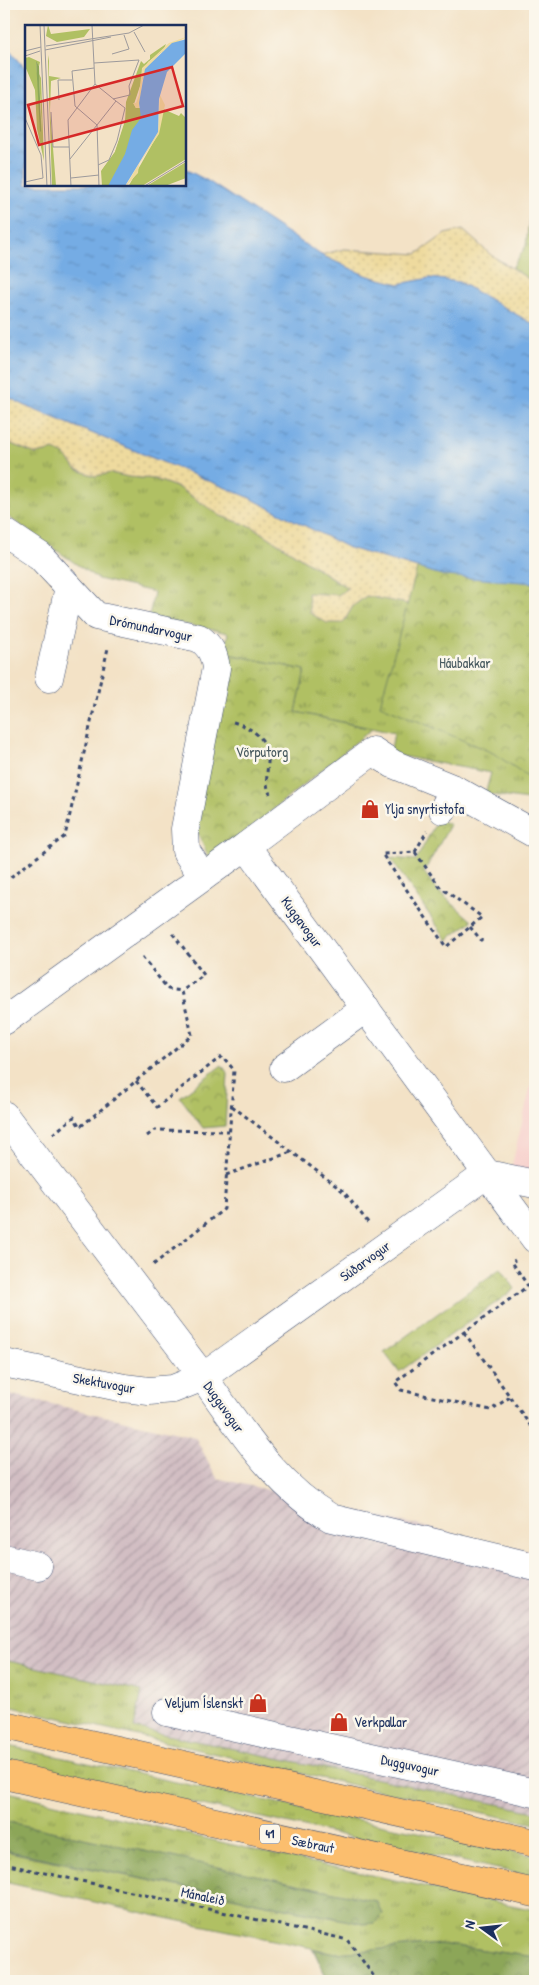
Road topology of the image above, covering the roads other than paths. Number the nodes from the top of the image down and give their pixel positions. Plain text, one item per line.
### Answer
1 (4, 532) edge
2 (69, 587) junction
3 (49, 678) dead end
4 (535, 834) edge
5 (246, 846) junction
6 (203, 877) junction
7 (366, 1008) junction
8 (4, 1022) edge
9 (284, 1068) dead end
10 (4, 1115) edge
11 (487, 1174) junction
12 (535, 1184) edge
13 (535, 1239) edge
14 (4, 1363) edge
15 (203, 1377) junction
16 (4, 1558) edge
17 (38, 1566) dead end
18 (535, 1567) edge
19 (166, 1712) dead end
20 (4, 1725) edge
21 (4, 1775) edge
22 (535, 1793) edge
23 (535, 1842) edge
24 (535, 1893) edge

1 - 2 street, Drómundarvogur
2 - 3 street
2 - 6 street, Drómundarvogur
4 - 5 street
5 - 6 street
5 - 7 street, Kuggavogur
6 - 8 street
7 - 9 street
7 - 11 street, Kuggavogur
10 - 15 street, Dugguvogur
11 - 12 street
11 - 13 street, Kuggavogur
11 - 15 street, Súðarvogur
14 - 15 street, Skektuvogur
15 - 18 street, Dugguvogur
16 - 17 street
19 - 22 street, Dugguvogur
20 - 23 highway
21 - 24 highway, Sæbraut / 41

